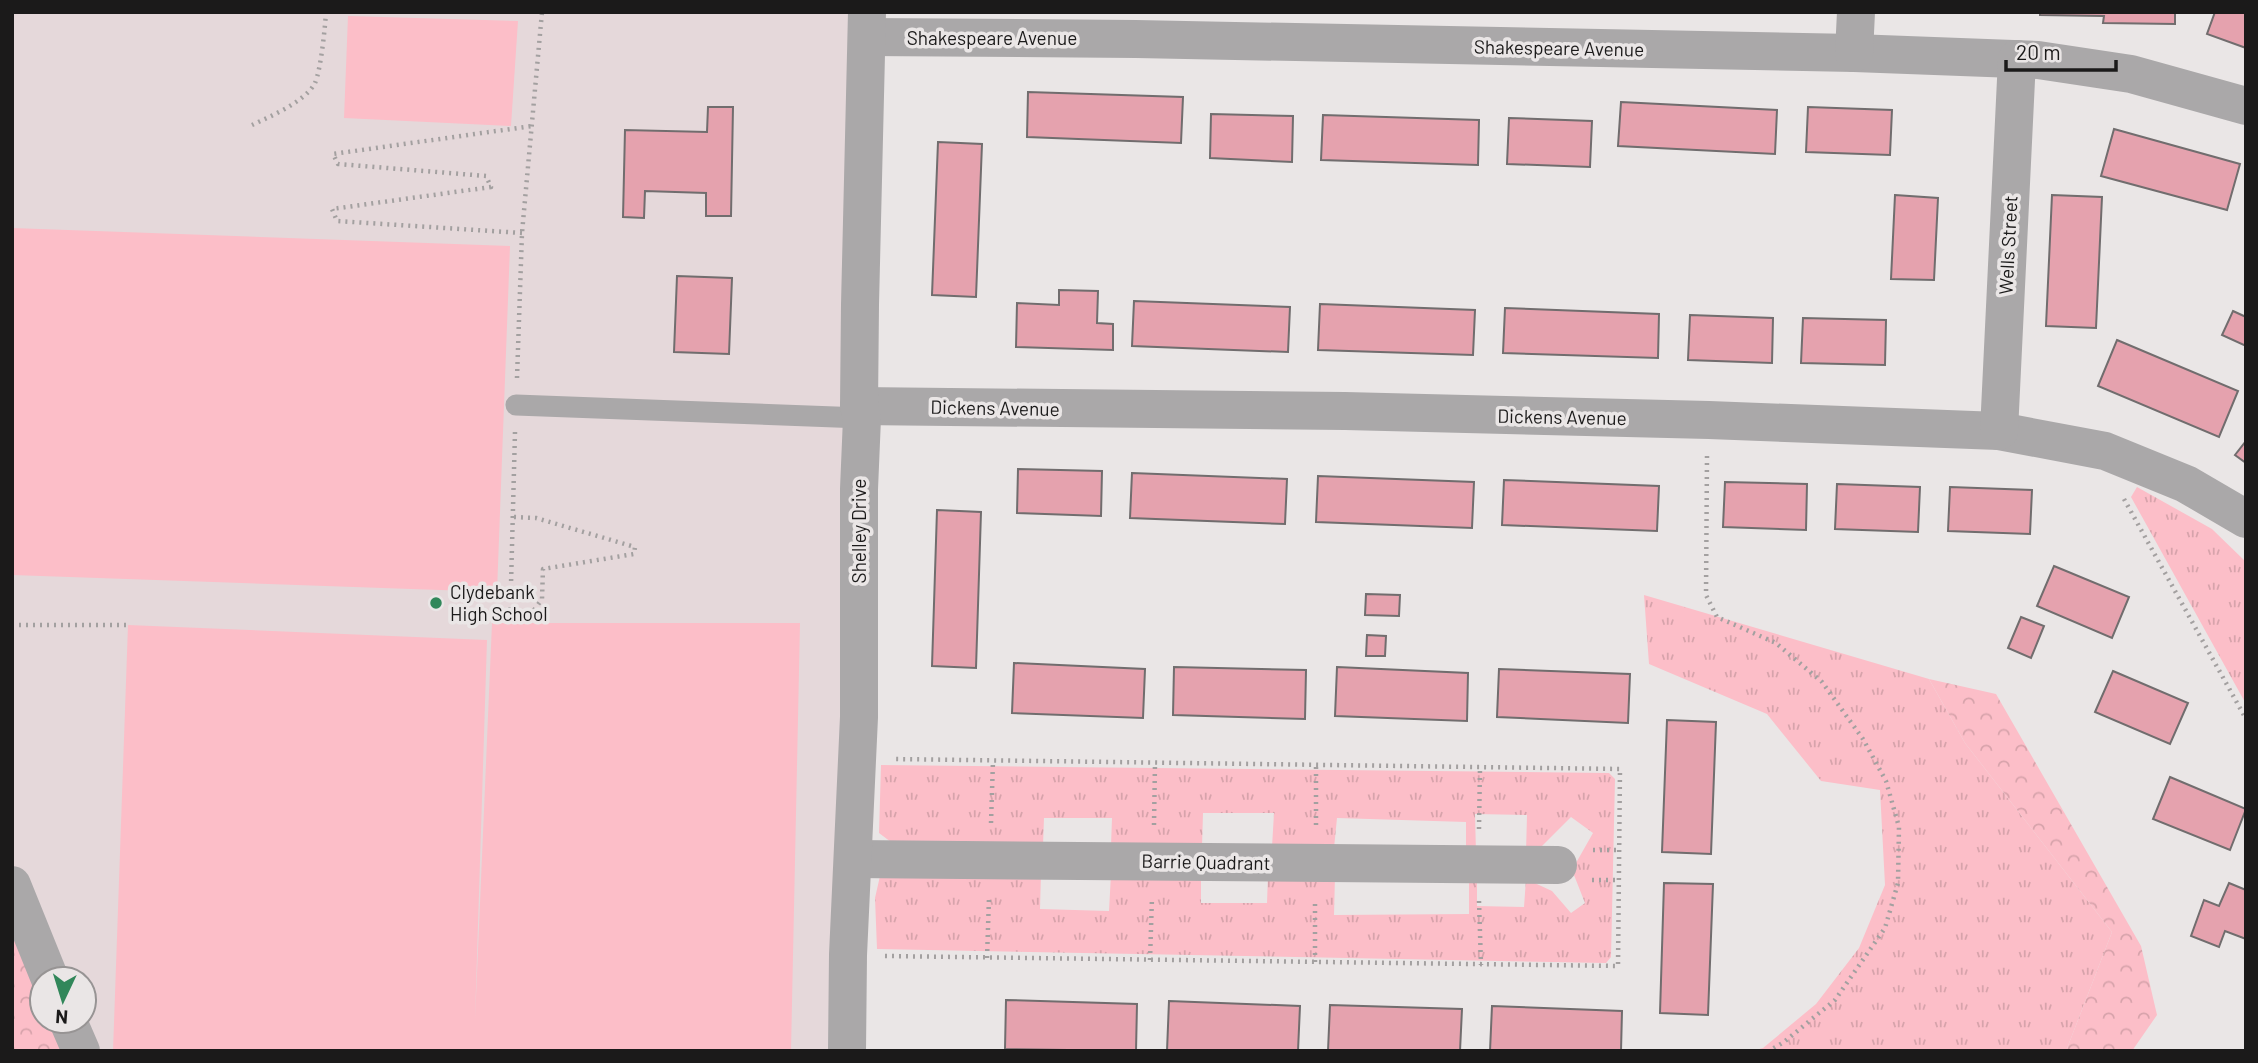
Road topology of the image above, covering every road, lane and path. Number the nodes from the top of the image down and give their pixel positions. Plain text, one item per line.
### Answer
1 (326, 12) edge
2 (542, 12) edge
3 (1856, 12) edge
4 (867, 25) edge
5 (1854, 53) junction
6 (2017, 59) junction
7 (2246, 106) edge
8 (252, 125) dead end
9 (532, 126) junction
10 (516, 405) dead end
11 (861, 412) junction
12 (1709, 420) junction
13 (1999, 431) junction
14 (2105, 451) junction
15 (513, 517) dead end
16 (2246, 519) edge
17 (511, 576) dead end
18 (510, 623) dead end
19 (524, 624) dead end
20 (12, 625) edge
21 (128, 625) dead end
22 (2246, 719) edge
23 (853, 859) junction
24 (1558, 865) dead end
25 (12, 885) edge
26 (44, 965) edge
27 (847, 1051) edge
28 (1769, 1051) edge

1 - 8 path
2 - 9 path
3 - 5 street
4 - 5 street, Shakespeare Avenue
4 - 11 street, Shelley Drive
5 - 6 street, Shakespeare Avenue
6 - 7 street, Shakespeare Avenue
6 - 13 street, Wells Street
9 - 9 path
10 - 11 lane
11 - 12 street, Dickens Avenue
11 - 23 street, Shelley Drive
12 - 13 street, Dickens Avenue
12 - 28 path
13 - 14 street, Dickens Avenue
14 - 16 street, Dickens Avenue
14 - 22 path
15 - 19 path
17 - 18 path
20 - 21 path
23 - 24 street, Barrie Quadrant
23 - 27 street, Shelley Drive
25 - 26 street

